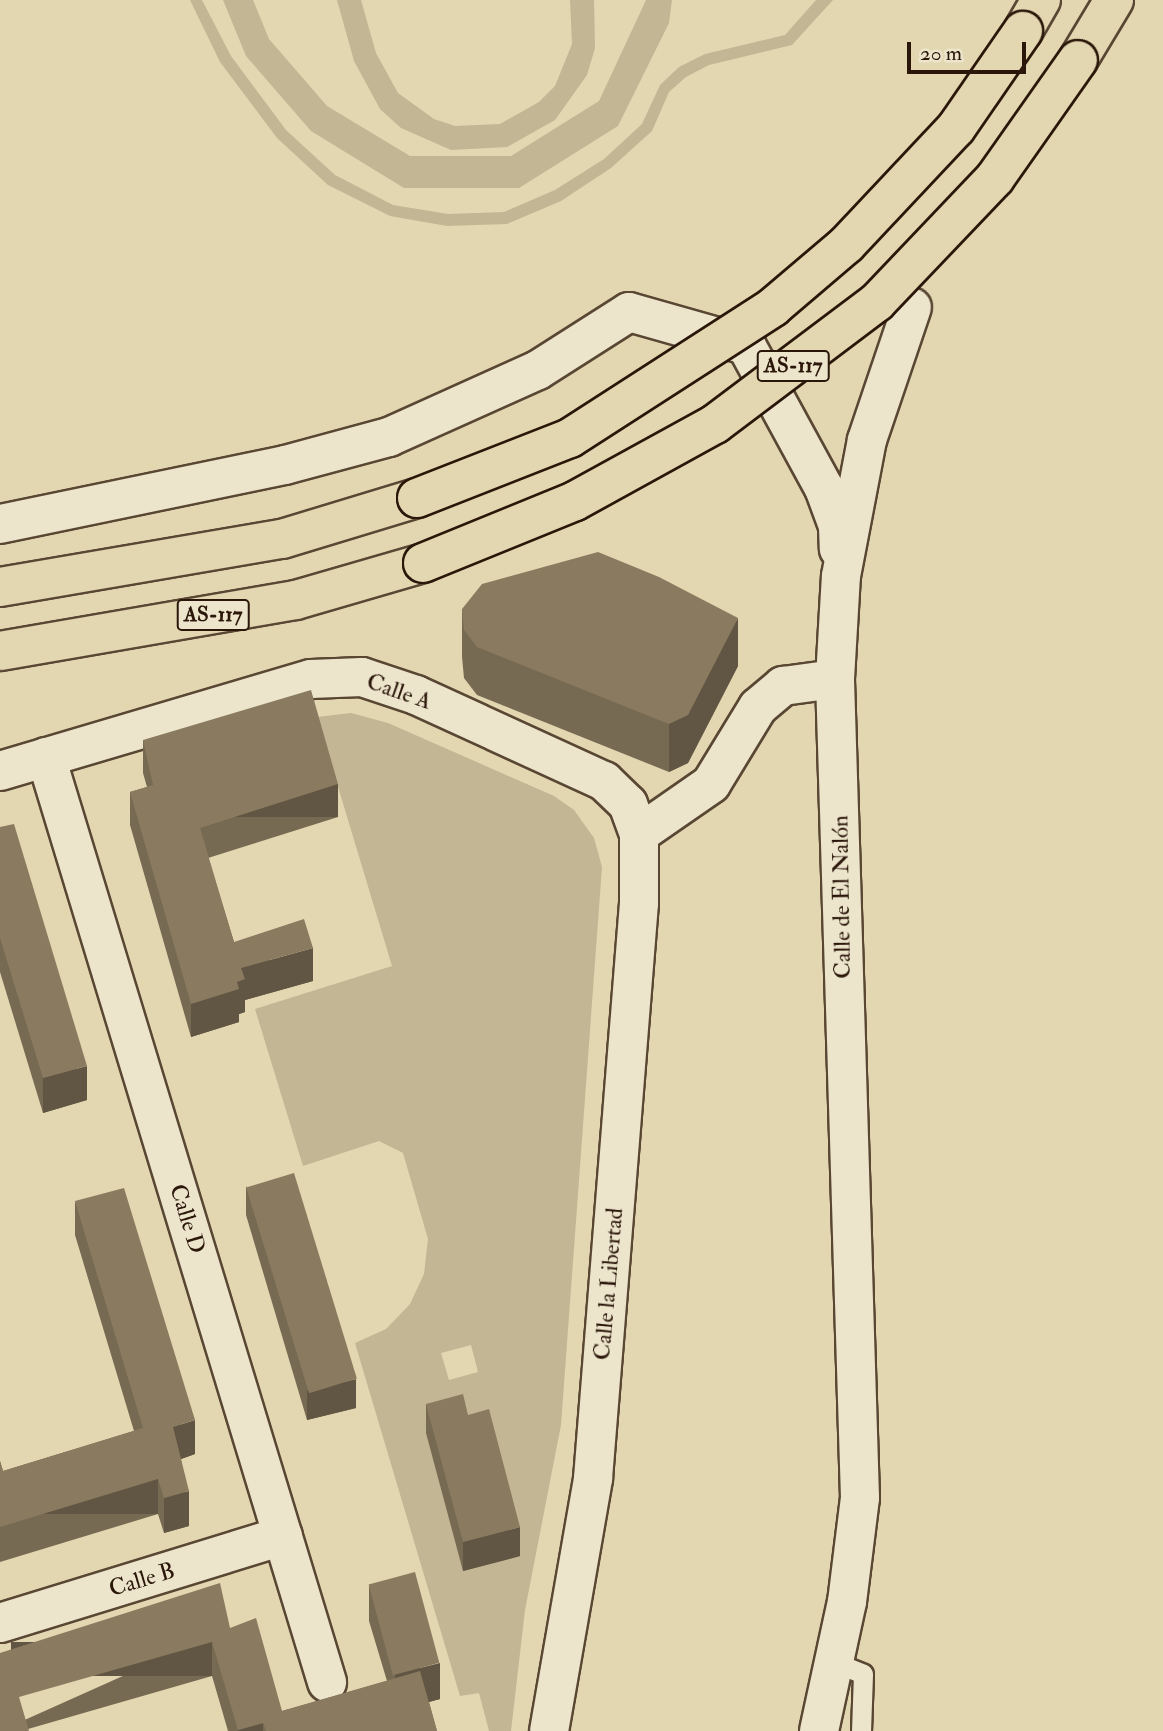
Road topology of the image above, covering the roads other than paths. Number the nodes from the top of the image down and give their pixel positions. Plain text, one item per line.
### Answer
1 (1114, 0) edge
2 (1032, 15) edge
3 (912, 307) dead end
4 (0, 524) edge
5 (841, 576) junction
6 (0, 587) edge
7 (0, 651) edge
8 (835, 678) junction
9 (46, 757) junction
10 (0, 771) edge
11 (639, 834) junction
12 (283, 1536) junction
13 (0, 1623) edge
14 (834, 1662) junction
15 (327, 1682) dead end
16 (549, 1731) edge
17 (819, 1731) edge
18 (862, 1731) edge

1 - 7 highway, AS-117, bridge
2 - 6 highway, AS-117, bridge
3 - 5 street, Calle de El Nalón
4 - 5 street
5 - 8 street, Calle de El Nalón
8 - 11 street
8 - 14 street, Calle de El Nalón
9 - 10 street, Calle A
9 - 11 street, Calle A
9 - 12 street, Calle D
11 - 16 street, Calle la Libertad
12 - 13 street, Calle B
12 - 15 street, Calle D
14 - 17 street, Calle de El Nalón
14 - 18 lane

